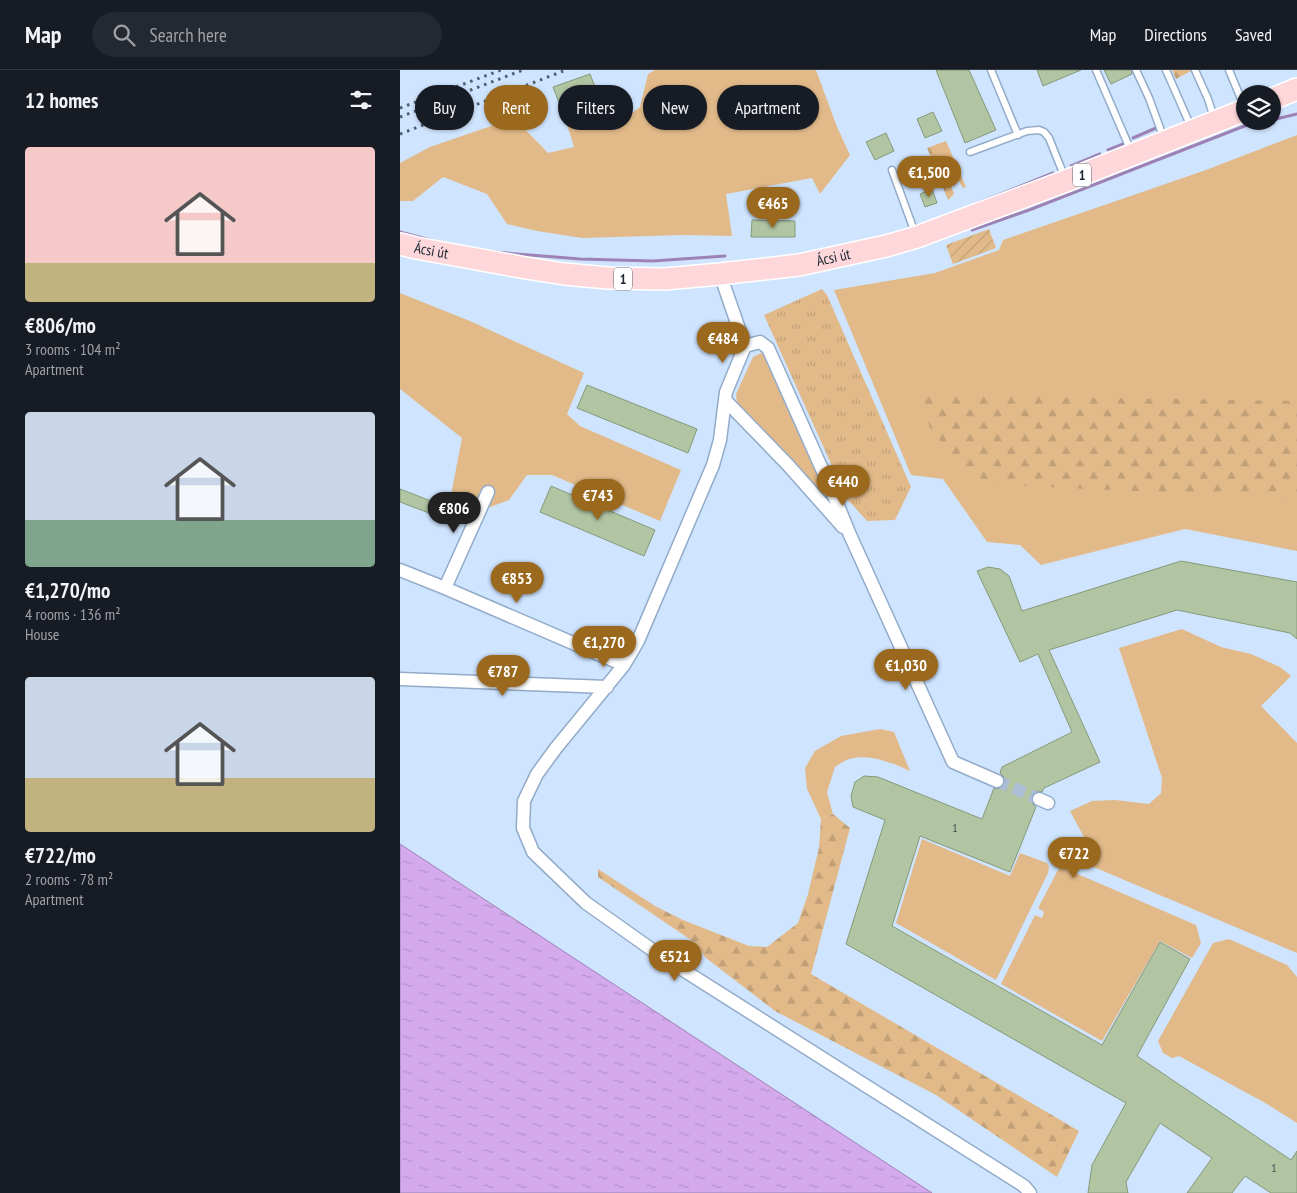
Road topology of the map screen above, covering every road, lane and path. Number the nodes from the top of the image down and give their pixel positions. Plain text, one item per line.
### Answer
1 (991, 70) edge
2 (1096, 70) edge
3 (1136, 70) edge
4 (1166, 70) edge
5 (1195, 70) edge
6 (1229, 70) edge
7 (1236, 85) edge
8 (1297, 89) edge
9 (1281, 95) edge
10 (1236, 113) edge
11 (1215, 121) junction
12 (1193, 131) junction
13 (1018, 135) junction
14 (1165, 142) junction
15 (970, 152) dead end
16 (1132, 155) junction
17 (892, 170) dead end
18 (1066, 182) junction
19 (917, 237) junction
20 (400, 244) edge
21 (720, 274) junction
22 (745, 346) junction
23 (726, 401) junction
24 (830, 485) junction
25 (488, 492) dead end
26 (816, 497) junction
27 (850, 535) junction
28 (400, 570) edge
29 (445, 588) junction
30 (624, 665) junction
31 (400, 679) edge
32 (606, 687) junction
33 (996, 781) tunnel mouth
34 (1030, 1193) edge

1 - 13 lane
2 - 16 lane
3 - 14 lane
4 - 12 lane
5 - 11 lane
6 - 7 lane
8 - 9 main road
10 - 11 main road, Ácsi út / 1
11 - 12 main road, Ácsi út / 1
12 - 14 main road, Ácsi út / 1
13 - 15 lane
13 - 18 lane
14 - 16 main road, Ácsi út / 1
16 - 18 main road, Ácsi út / 1
17 - 19 lane
18 - 19 main road, Ácsi út / 1
19 - 21 main road, Ácsi út / 1
20 - 21 main road, Ácsi út / 1
21 - 22 street
22 - 23 street
22 - 24 street
23 - 26 street
23 - 30 street
24 - 26 street
24 - 27 street
25 - 29 street
26 - 27 street
27 - 33 street
28 - 29 street
29 - 30 street
30 - 32 street
31 - 32 street
32 - 34 street

